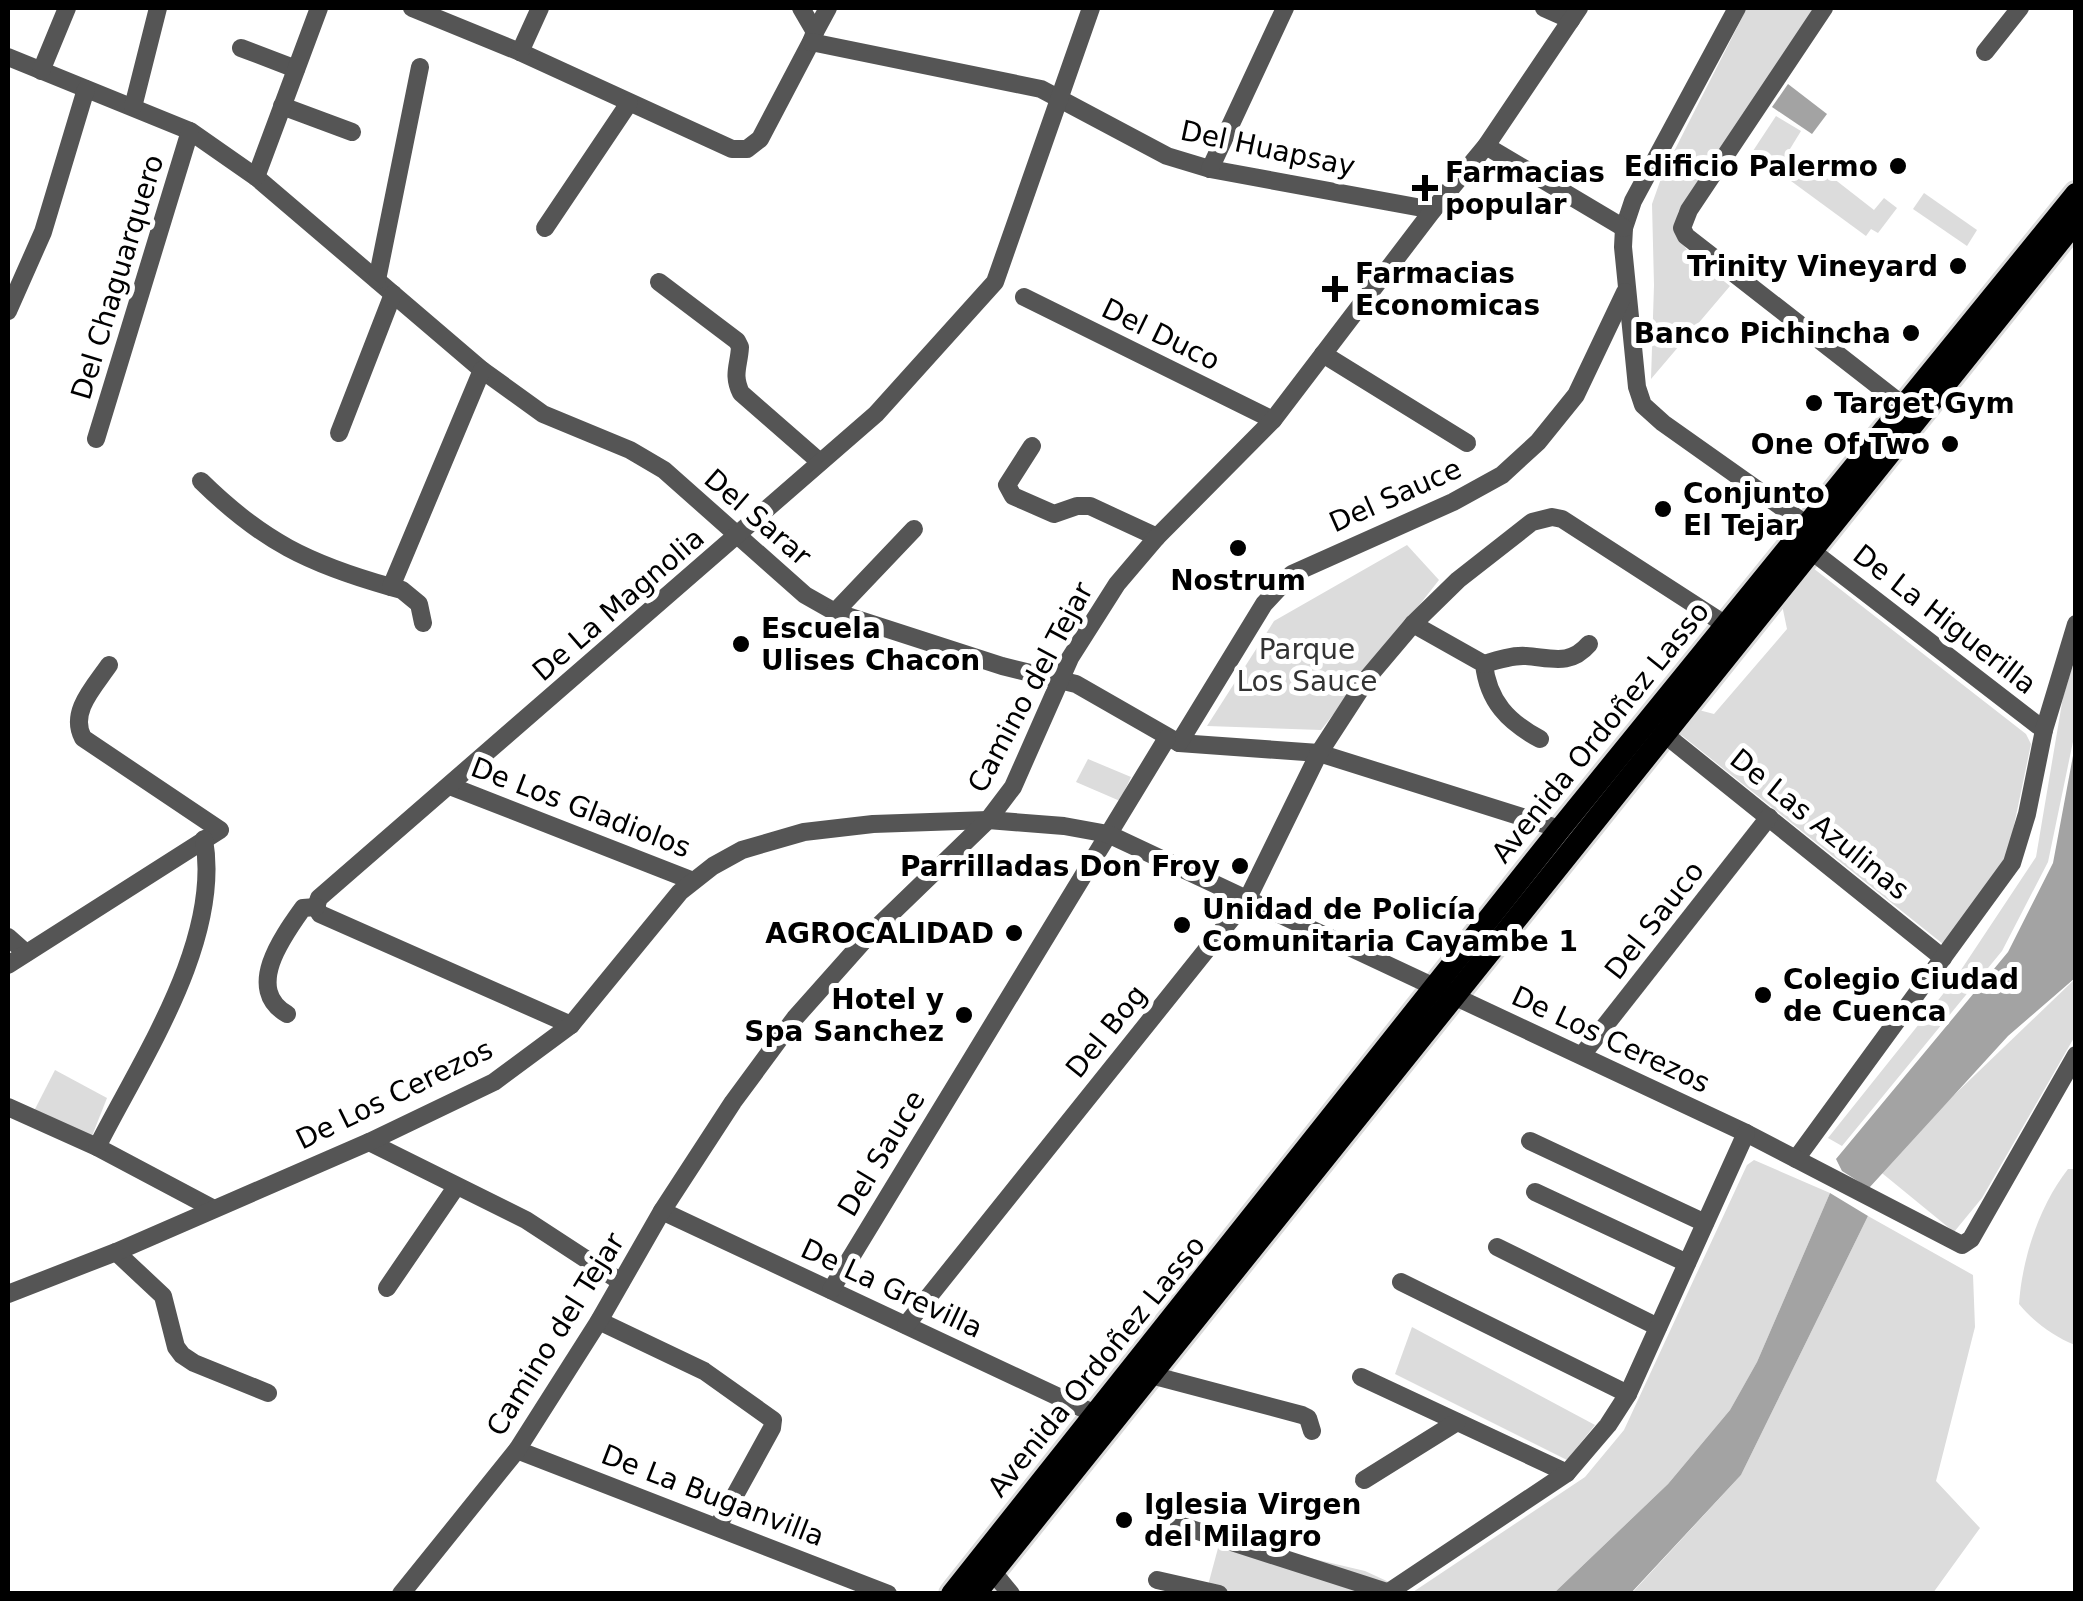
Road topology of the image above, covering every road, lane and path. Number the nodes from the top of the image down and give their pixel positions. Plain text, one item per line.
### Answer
1 (66, 8) edge
2 (158, 8) edge
3 (319, 8) edge
4 (412, 8) edge
5 (540, 8) edge
6 (801, 8) edge
7 (828, 8) edge
8 (1091, 8) edge
9 (1285, 8) edge
10 (1544, 8) edge
11 (1737, 8) edge
12 (1824, 8) edge
13 (2020, 8) edge
14 (1575, 14) edge
15 (813, 37) junction
16 (241, 48) dead end
17 (520, 52) junction
18 (1985, 52) dead end
19 (8, 57) edge
20 (420, 67) dead end
21 (296, 69) junction
22 (42, 70) junction
23 (86, 89) junction
24 (1059, 98) junction
25 (629, 102) junction
26 (282, 106) junction
27 (133, 107) junction
28 (190, 131) junction
29 (352, 132) dead end
30 (1486, 146) junction
31 (1210, 169) junction
32 (256, 177) junction
33 (2076, 194) edge
34 (1432, 210) junction
35 (2076, 220) edge
36 (545, 228) dead end
37 (1624, 228) junction
38 (376, 280) junction
39 (659, 282) dead end
40 (1625, 292) junction
41 (392, 294) junction
42 (1024, 297) dead end
43 (8, 311) edge
44 (1323, 354) junction
45 (482, 370) junction
46 (1904, 406) junction
47 (1273, 420) junction
48 (339, 433) dead end
49 (96, 440) dead end
50 (1467, 443) dead end
51 (1032, 446) dead end
52 (820, 462) junction
53 (200, 482) dead end
54 (1807, 525) junction
55 (914, 529) dead end
56 (737, 537) junction
57 (1156, 538) junction
58 (1813, 552) junction
59 (392, 586) junction
60 (835, 612) junction
61 (423, 623) dead end
62 (1414, 624) junction
63 (1726, 624) junction
64 (2076, 624) edge
65 (1589, 644) dead end
66 (1484, 664) junction
67 (109, 666) dead end
68 (1060, 680) junction
69 (2044, 730) junction
70 (1663, 733) junction
71 (1540, 740) dead end
72 (1173, 741) junction
73 (1319, 752) junction
74 (450, 786) junction
75 (1769, 817) junction
76 (988, 820) junction
77 (1560, 828) junction
78 (212, 834) junction
79 (1108, 834) junction
80 (693, 880) junction
81 (1248, 898) junction
82 (316, 906) junction
83 (8, 937) edge
84 (26, 953) junction
85 (1943, 958) junction
86 (8, 966) edge
87 (1444, 991) junction
88 (287, 1014) dead end
89 (571, 1024) junction
90 (1582, 1055) junction
91 (2076, 1055) edge
92 (8, 1108) edge
93 (1746, 1132) junction
94 (369, 1142) junction
95 (1530, 1142) dead end
96 (96, 1147) junction
97 (1796, 1159) junction
98 (456, 1188) junction
99 (1536, 1192) dead end
100 (212, 1208) junction
101 (662, 1212) junction
102 (1705, 1223) junction
103 (1497, 1247) dead end
104 (116, 1252) junction
105 (1687, 1262) junction
106 (622, 1282) junction
107 (1400, 1282) dead end
108 (387, 1288) dead end
109 (830, 1290) junction
110 (8, 1294) edge
111 (599, 1321) junction
112 (906, 1325) junction
113 (1658, 1328) junction
114 (1151, 1375) junction
115 (1360, 1377) dead end
116 (268, 1394) dead end
117 (1628, 1394) junction
118 (1097, 1415) junction
119 (1458, 1422) junction
120 (1312, 1430) dead end
121 (517, 1450) junction
122 (1567, 1473) junction
123 (1364, 1480) dead end
124 (1179, 1525) dead end
125 (718, 1526) junction
126 (992, 1571) junction
127 (1157, 1580) dead end
128 (1386, 1593) edge
129 (401, 1594) edge
130 (888, 1594) edge
131 (952, 1594) edge
132 (975, 1594) edge
133 (1012, 1594) edge
134 (1219, 1594) edge

1 - 22 street
2 - 27 street
3 - 21 street
4 - 17 street
5 - 17 street
6 - 15 street
7 - 15 street
8 - 24 street, De La Magnolia
9 - 31 street
10 - 14 street
11 - 37 street
12 - 46 street
13 - 18 street
14 - 30 street, Camino del Tejar
15 - 24 street, Del Huapsay
15 - 25 street
16 - 21 street
17 - 25 street
19 - 22 street, Del Sarar
20 - 38 street
21 - 26 street
22 - 23 street, Del Sarar
23 - 27 street, Del Sarar
23 - 43 street
24 - 31 street, Del Huapsay
24 - 52 street, De La Magnolia
25 - 36 street
26 - 29 street
26 - 32 street
27 - 28 street, Del Sarar
28 - 32 street, Del Sarar
28 - 49 street, Del Chaguarquero
30 - 34 street, Camino del Tejar
30 - 37 street
31 - 34 street, Del Huapsay
32 - 38 street, Del Sarar
33 - 46 main road, Avenida Ordoñez Lasso
34 - 44 street, Camino del Tejar
35 - 58 main road, Avenida Ordoñez Lasso
37 - 40 street
38 - 41 street, Del Sarar
39 - 52 street
40 - 54 street
40 - 72 street, Del Sauce
41 - 45 street, Del Sarar
41 - 48 street
42 - 47 street, Del Duco
44 - 47 street, Camino del Tejar
44 - 50 street
45 - 56 street, Del Sarar
45 - 59 street
46 - 54 main road, Avenida Ordoñez Lasso
47 - 57 street, Camino del Tejar
51 - 57 street
52 - 56 street, De La Magnolia
53 - 59 street
54 - 63 main road, Avenida Ordoñez Lasso
55 - 60 street
56 - 60 street, Del Sarar
56 - 74 street, De La Magnolia
57 - 68 street, Camino del Tejar
58 - 69 street, De La Higuerilla
58 - 70 main road, Avenida Ordoñez Lasso
59 - 61 street
60 - 68 street, Del Sarar
62 - 63 street, Del Bog
62 - 66 street
62 - 73 street, Del Bog
63 - 77 main road, Avenida Ordoñez Lasso
64 - 69 street
65 - 66 street
66 - 71 street
67 - 78 street
68 - 72 street, Del Sarar
68 - 76 street, Camino del Tejar
69 - 85 street
70 - 75 street, De Las Azulinas
70 - 87 main road, Avenida Ordoñez Lasso
72 - 73 street, Del Sarar
72 - 79 street, Del Sauce
73 - 77 street, Del Sarar
73 - 81 street, Del Bog
74 - 80 street, De Los Gladiolos
74 - 82 street, De La Magnolia
75 - 85 street, De Las Azulinas
75 - 90 street, Del Sauco
76 - 79 street, De Los Cerezos
76 - 80 street, De Los Cerezos
76 - 101 street, Camino del Tejar
77 - 87 main road, Avenida Ordoñez Lasso
78 - 84 street
78 - 96 street
79 - 81 street, De Los Cerezos
79 - 109 street, Del Sauce
80 - 89 street, De Los Cerezos
81 - 87 street, De Los Cerezos
81 - 112 street, Del Bog
82 - 88 street, De La Magnolia
82 - 89 street
83 - 84 street
84 - 86 street
85 - 97 street
87 - 90 street, De Los Cerezos
87 - 114 main road, Avenida Ordoñez Lasso
87 - 118 main road, Avenida Ordoñez Lasso
89 - 94 street, De Los Cerezos
90 - 93 street, De Los Cerezos
91 - 97 street, De Los Cerezos
92 - 96 street
93 - 97 street, De Los Cerezos
93 - 102 street
94 - 98 street
94 - 100 street, De Los Cerezos
95 - 102 street
96 - 100 street
98 - 106 street
98 - 108 street
99 - 105 street
100 - 104 street, De Los Cerezos
101 - 106 street, Camino del Tejar
101 - 109 street, De La Grevilla
102 - 105 street
103 - 113 street
104 - 110 street, De Los Cerezos
104 - 116 street
105 - 113 street
106 - 111 street, Camino del Tejar
107 - 117 street
109 - 112 street, De La Grevilla
111 - 121 street, Camino del Tejar
111 - 125 street
112 - 118 street, De La Grevilla
113 - 117 street
114 - 120 street
114 - 126 main road, Avenida Ordoñez Lasso
115 - 119 street
117 - 122 street
118 - 131 main road, Avenida Ordoñez Lasso
119 - 122 street
119 - 123 street
121 - 125 street, De La Buganvilla
121 - 129 street, Camino del Tejar
122 - 128 street
124 - 128 street
125 - 130 street, De La Buganvilla
126 - 132 main road, Avenida Ordoñez Lasso
126 - 133 street
127 - 134 street

